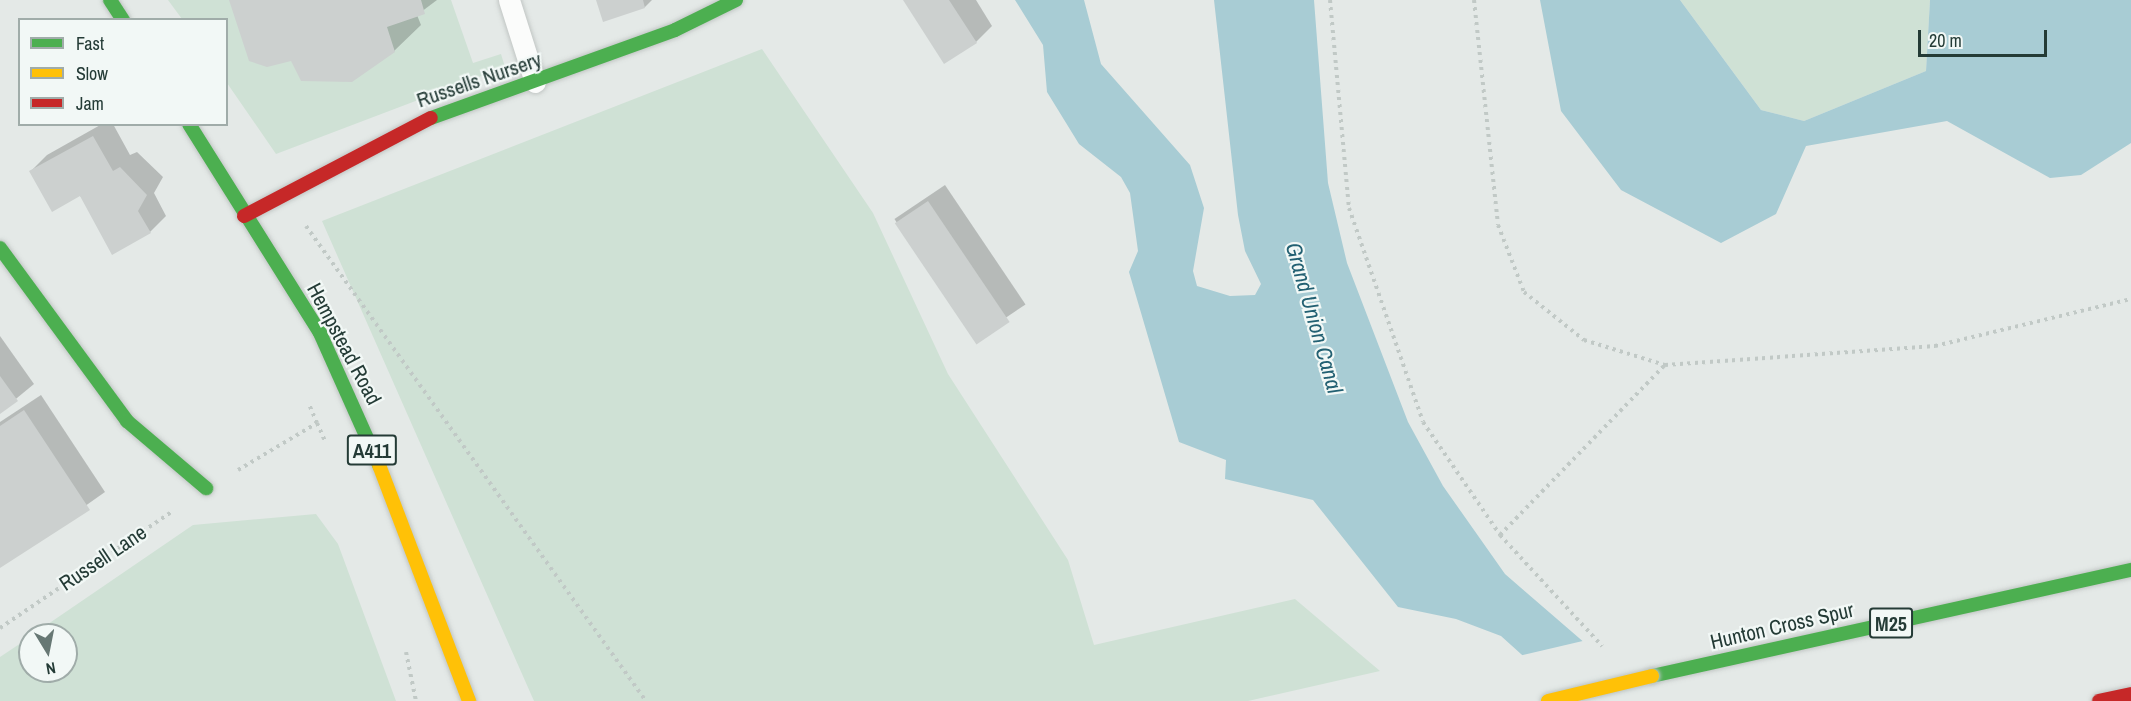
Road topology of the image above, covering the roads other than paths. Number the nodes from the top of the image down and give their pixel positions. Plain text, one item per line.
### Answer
1 (110, 0) edge
2 (509, 0) edge
3 (736, 0) edge
4 (122, 18) edge
5 (535, 82) junction
6 (190, 126) edge
7 (244, 216) junction
8 (0, 248) edge
9 (206, 488) road end
10 (2131, 570) edge
11 (2131, 694) edge
12 (469, 701) edge
13 (1548, 701) edge
14 (2099, 701) edge

1 - 4 main road
2 - 5 lane
3 - 5 main road, Russells Nursery
5 - 7 main road, Russells Nursery
6 - 7 main road, Hempstead Road / A411
7 - 12 main road, Hempstead Road / A411
8 - 9 main road
10 - 13 main road, Hunton Cross Spur / M25, bridge
11 - 14 main road

